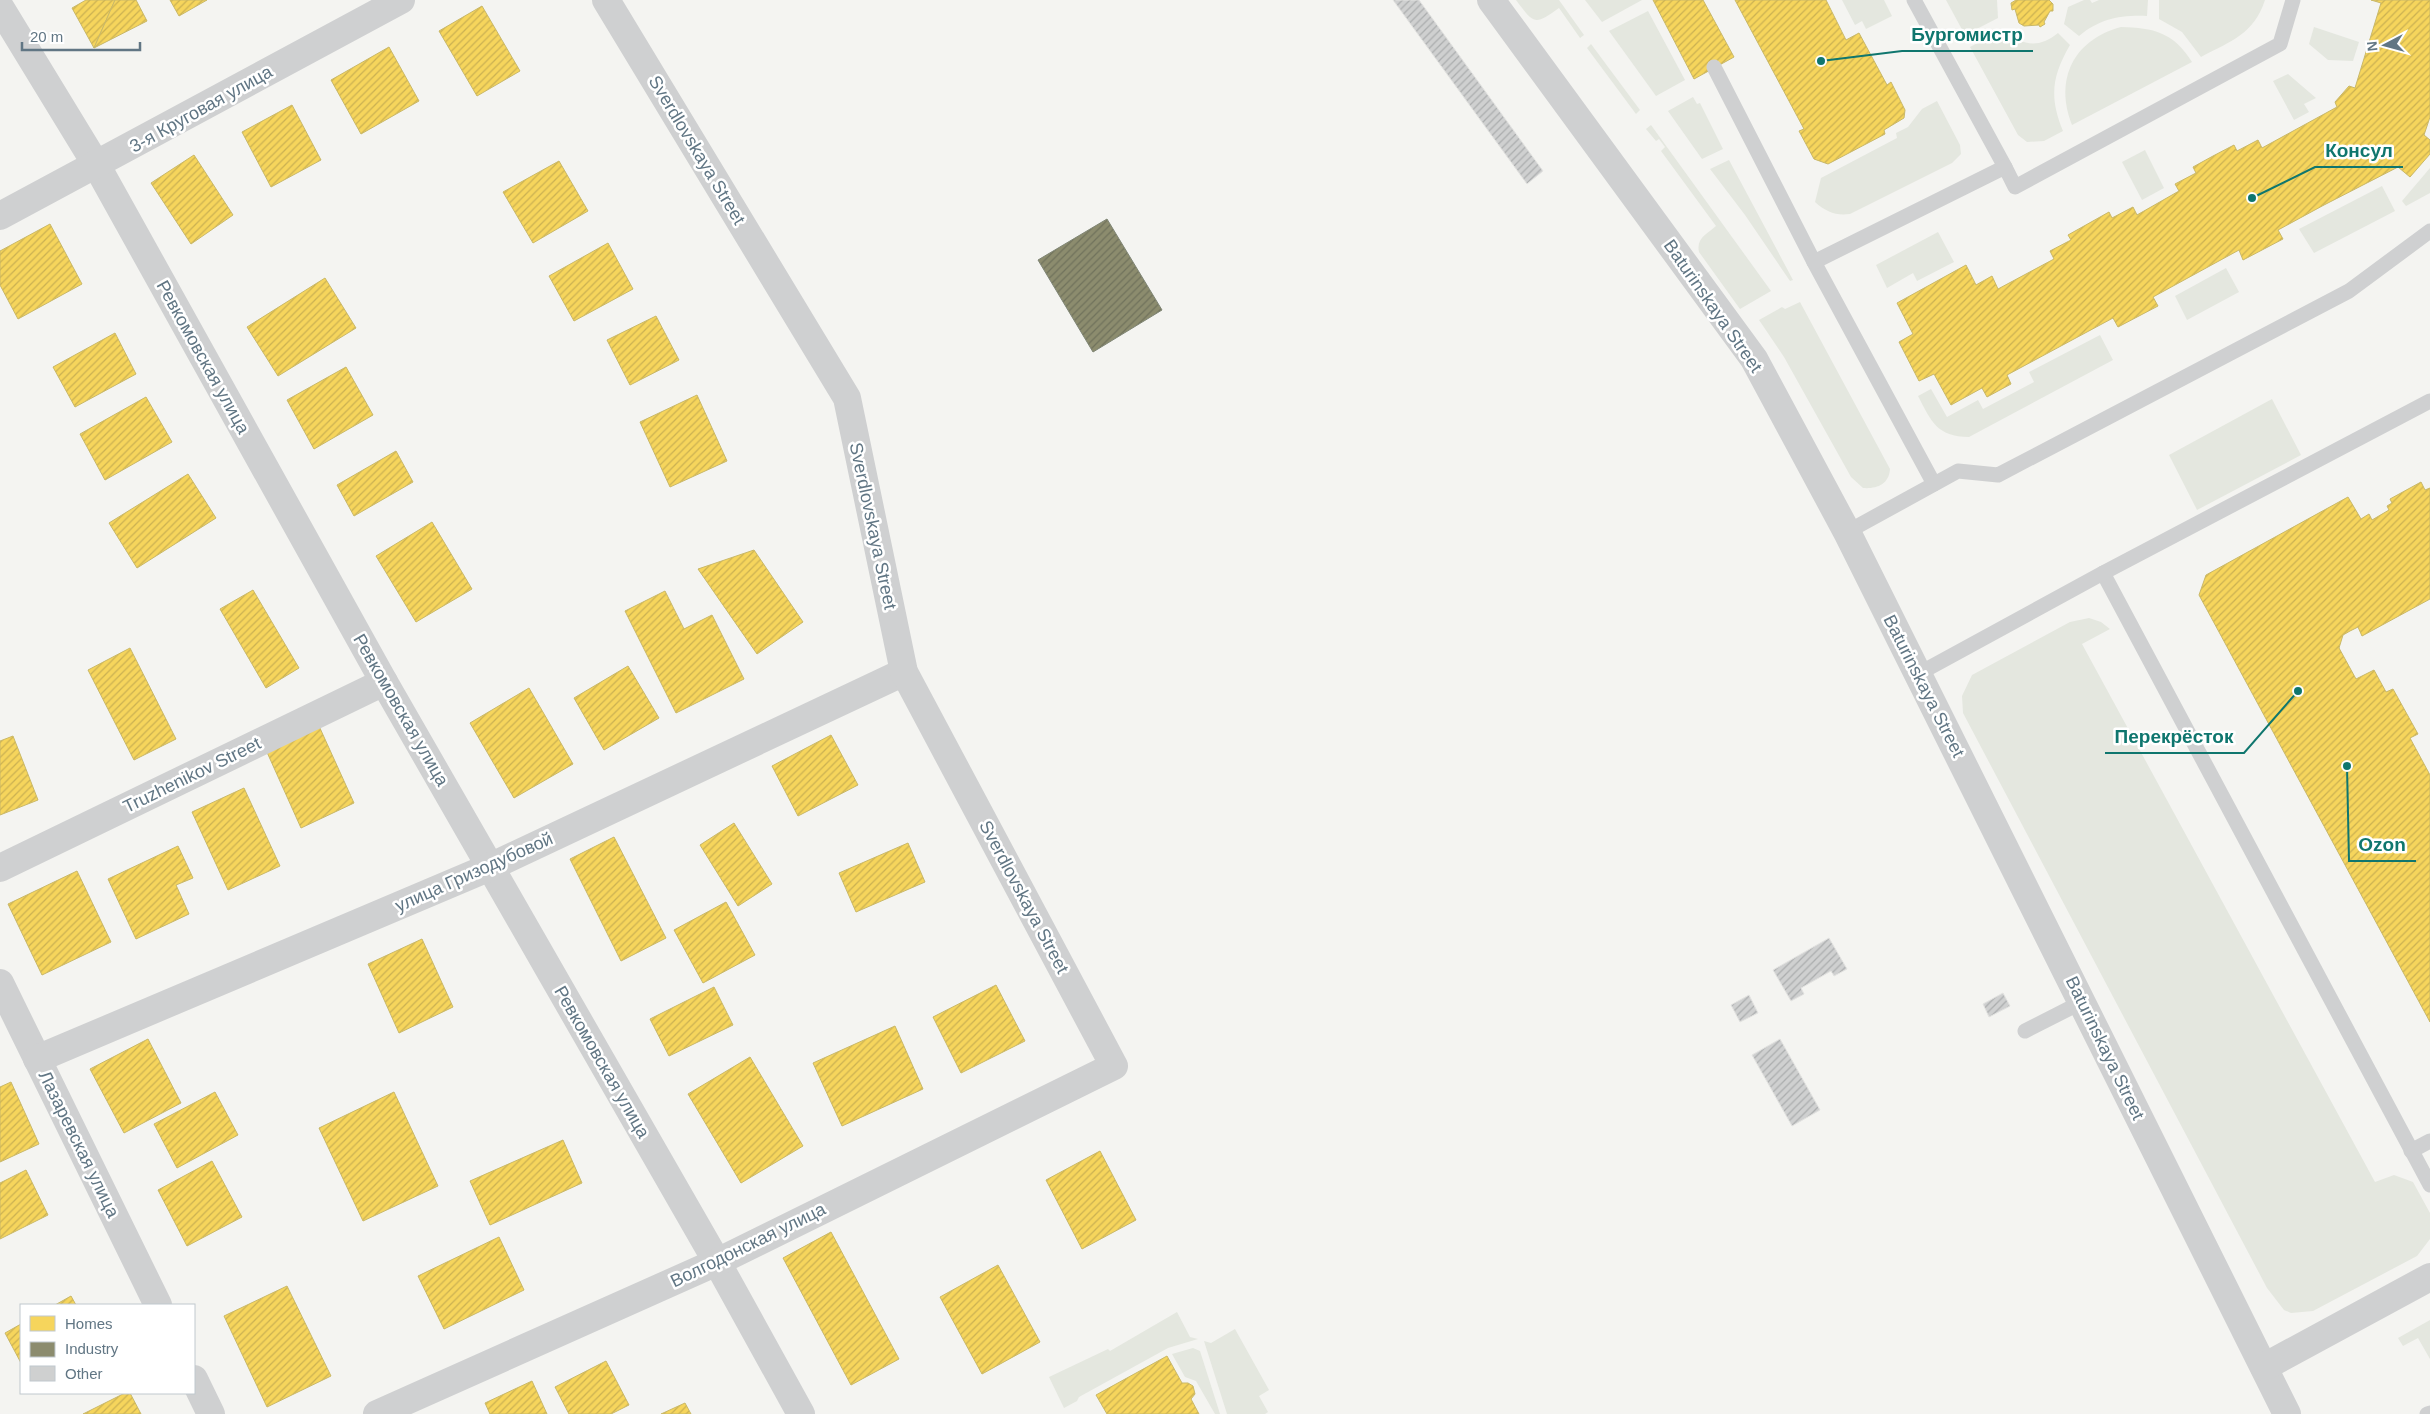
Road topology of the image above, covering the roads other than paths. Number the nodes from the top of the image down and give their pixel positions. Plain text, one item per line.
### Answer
1 (401, 0) edge
2 (606, 0) edge
3 (1491, 0) edge
4 (1914, 0) edge
5 (2293, 0) edge
6 (0, 7) edge
7 (1714, 68) dead end
8 (97, 166) junction
9 (2005, 167) junction
10 (0, 216) edge
11 (2430, 231) edge
12 (1814, 262) junction
13 (2430, 401) edge
14 (1934, 484) junction
15 (1847, 532) junction
16 (2103, 573) junction
17 (904, 672) junction
18 (1918, 674) junction
19 (384, 682) junction
20 (490, 867) junction
21 (0, 868) edge
22 (0, 983) edge
23 (2082, 1002) junction
24 (2025, 1031) dead end
25 (37, 1059) junction
26 (1114, 1066) joint
27 (2430, 1142) edge
28 (2411, 1151) junction
29 (2430, 1185) edge
30 (717, 1262) junction
31 (2430, 1277) edge
32 (158, 1304) edge
33 (2264, 1367) junction
34 (195, 1380) edge
35 (211, 1414) edge
36 (377, 1414) edge
37 (801, 1414) edge
38 (2287, 1414) edge

1 - 8 street, 3-я Круговая улица
2 - 17 street, Sverdlovskaya Street
3 - 15 street, Baturinskaya Street
4 - 9 lane
5 - 9 lane
6 - 8 street, Ревкомовская улица
7 - 12 lane
8 - 10 street, 3-я Круговая улица
8 - 19 street, Ревкомовская улица
9 - 12 lane
11 - 14 lane
12 - 14 lane
13 - 16 lane
14 - 15 lane
15 - 18 street, Baturinskaya Street
16 - 18 lane
16 - 28 lane
17 - 20 street, улица Гризодубовой
17 - 26 street, Sverdlovskaya Street
18 - 23 street, Baturinskaya Street
19 - 20 street, Ревкомовская улица
19 - 21 street, Truzhenikov Street
20 - 25 street, улица Гризодубовой
20 - 30 street, Ревкомовская улица
22 - 25 street, Лазаревская улица
23 - 24 lane
23 - 33 street, Baturinskaya Street
25 - 32 street, Лазаревская улица
26 - 30 street, Волгодонская улица
27 - 28 lane
28 - 29 lane
30 - 36 street, Волгодонская улица
30 - 37 street, Ревкомовская улица
31 - 33 street
33 - 38 street, Baturinskaya Street
34 - 35 street

